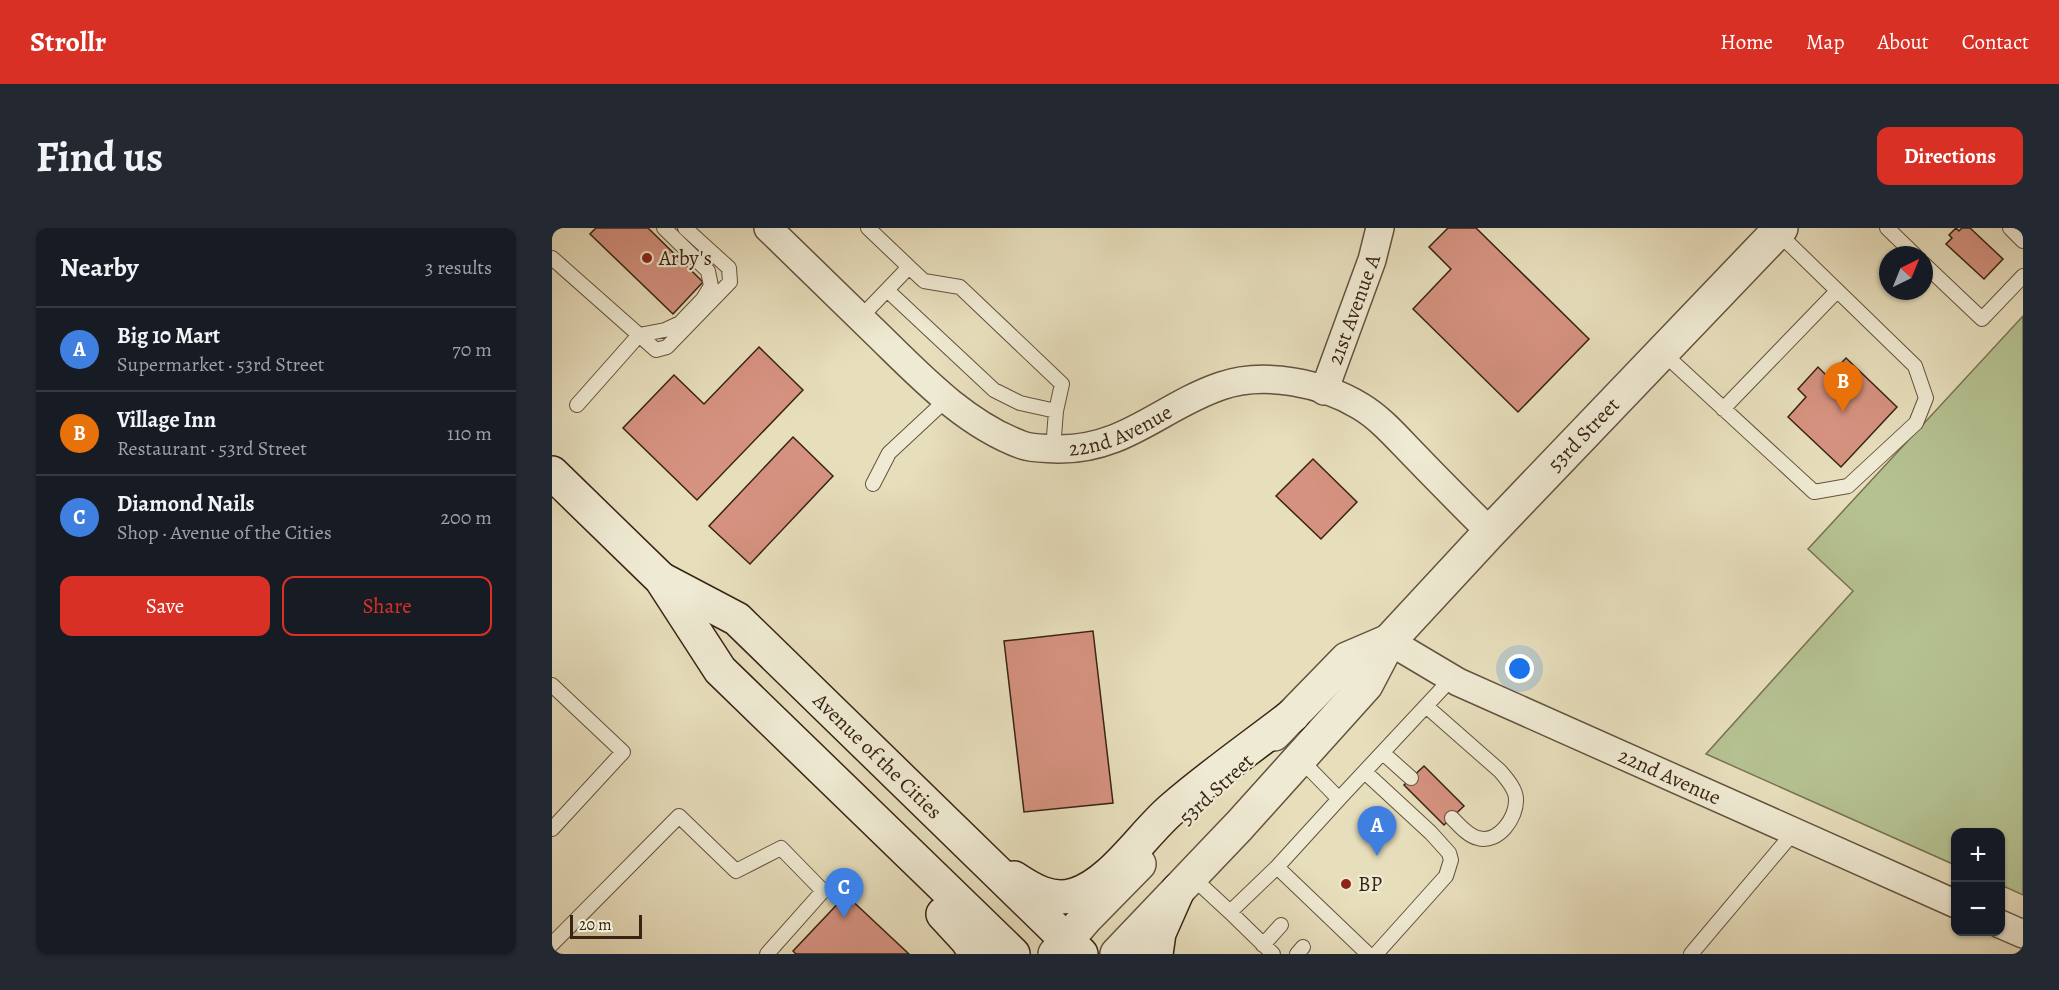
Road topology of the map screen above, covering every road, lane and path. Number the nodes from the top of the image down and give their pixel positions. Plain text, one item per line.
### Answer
1 (664, 228) edge
2 (685, 228) edge
3 (768, 228) edge
4 (868, 228) edge
5 (1380, 228) edge
6 (1887, 228) edge
7 (2010, 228) edge
8 (1779, 230) edge
9 (2023, 241) edge
10 (1906, 246) edge
11 (552, 258) edge
12 (909, 267) junction
13 (1933, 273) edge
14 (2023, 276) edge
15 (887, 290) junction
16 (1837, 291) junction
17 (860, 318) junction
18 (639, 335) junction
19 (1662, 352) junction
20 (1324, 391) junction
21 (947, 399) junction
22 (577, 405) dead end
23 (1723, 409) junction
24 (1056, 411) junction
25 (1053, 449) junction
26 (552, 472) edge
27 (873, 484) dead end
28 (1490, 532) junction
29 (661, 579) junction
30 (1389, 641) junction
31 (720, 670) junction
32 (1452, 678) junction
33 (552, 685) edge
34 (1426, 706) junction
35 (1293, 715) junction
36 (1383, 753) junction
37 (1300, 759) junction
38 (1365, 772) junction
39 (1411, 778) dead end
40 (1340, 799) junction
41 (1452, 818) dead end
42 (552, 829) edge
43 (1793, 832) junction
44 (984, 860) junction
45 (1277, 867) junction
46 (1185, 883) junction
47 (1951, 902) edge
48 (1230, 912) junction
49 (1281, 925) dead end
50 (2005, 926) edge
51 (2023, 934) edge
52 (552, 944) edge
53 (1068, 950) edge
54 (1268, 950) edge
55 (767, 954) edge
56 (976, 954) edge
57 (1013, 954) edge
58 (1117, 954) edge
59 (1156, 954) edge
60 (1368, 954) edge
61 (1376, 954) edge
62 (1691, 954) edge

1 - 18 lane
2 - 18 lane
3 - 17 street, 22nd Avenue
4 - 12 lane
5 - 20 street, 21st Avenue A
6 - 10 lane
7 - 9 lane
8 - 16 lane
8 - 19 main road, 53rd Street
11 - 18 lane
12 - 15 lane
12 - 24 lane
13 - 14 lane
15 - 17 lane
15 - 24 lane
16 - 23 lane
16 - 23 lane
17 - 21 street, 22nd Avenue
18 - 22 lane
19 - 23 lane
19 - 28 main road, 53rd Street
20 - 25 street, 22nd Avenue
20 - 28 street, 22nd Avenue
21 - 25 street, 22nd Avenue
21 - 27 lane
24 - 25 lane
26 - 29 main road, Avenue of the Cities
28 - 30 main road, 53rd Street
29 - 31 main road, Avenue of the Cities
29 - 44 main road, Avenue of the Cities
30 - 32 street, 22nd Avenue
30 - 35 main road, 53rd Street
30 - 37 main road, 53rd Street
31 - 56 main road
31 - 57 main road, Avenue of the Cities
32 - 34 lane
32 - 43 street, 22nd Avenue
33 - 42 lane
34 - 36 lane
34 - 41 lane
35 - 44 main road
35 - 53 main road, 53rd Street
36 - 38 lane
36 - 39 lane
37 - 40 lane
37 - 46 main road, 53rd Street
38 - 40 lane
38 - 61 lane
40 - 45 lane
43 - 47 street, 22nd Avenue
43 - 62 lane
44 - 53 main road, Avenue of the Cities
45 - 48 lane
45 - 60 lane
46 - 48 lane
46 - 58 main road, 53rd Street
46 - 59 main road
48 - 54 lane
49 - 54 lane
50 - 51 street
52 - 55 lane

